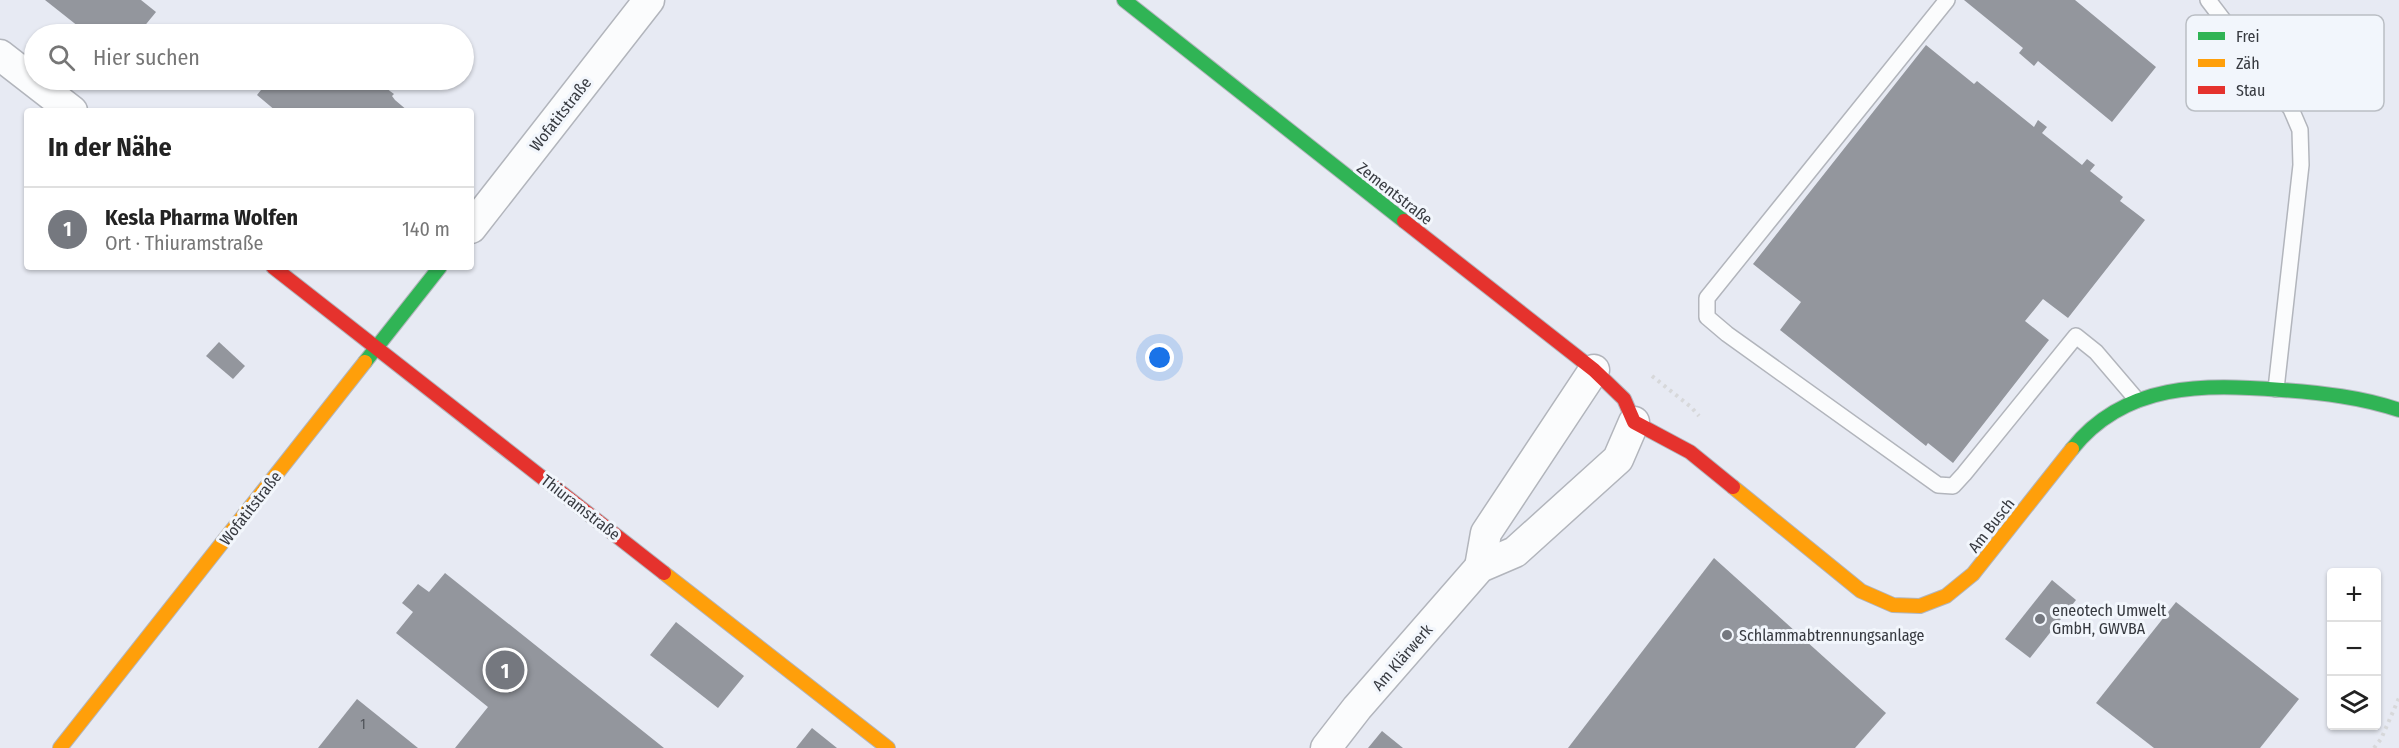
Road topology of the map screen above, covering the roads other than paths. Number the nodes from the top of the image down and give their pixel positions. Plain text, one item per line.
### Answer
1 (649, 0) edge
2 (1124, 0) edge
3 (1947, 0) edge
4 (2208, 0) edge
5 (2219, 15) edge
6 (0, 55) edge
7 (24, 74) edge
8 (45, 90) edge
9 (68, 108) edge
10 (2292, 111) edge
11 (474, 224) edge
12 (277, 270) edge
13 (438, 270) edge
14 (377, 348) junction
15 (1594, 370) junction
16 (2276, 389) junction
17 (2137, 400) junction
18 (2399, 410) edge
19 (1634, 422) junction
20 (1480, 567) junction
21 (60, 748) edge
22 (888, 748) edge
23 (1326, 748) edge

1 - 11 street, Wofatitstraße
2 - 15 street, Zementstraße
3 - 17 lane
4 - 5 lane
6 - 7 street
8 - 9 street
10 - 16 lane
12 - 14 street, Thiuramstraße
13 - 14 street, Wofatitstraße
14 - 21 street, Wofatitstraße
14 - 22 street, Thiuramstraße
15 - 19 street, Zementstraße
15 - 20 street
16 - 17 street, Am Busch
16 - 18 street, Am Busch
17 - 19 street, Am Busch
19 - 20 street, Am Klärwerk
20 - 23 street, Am Klärwerk

